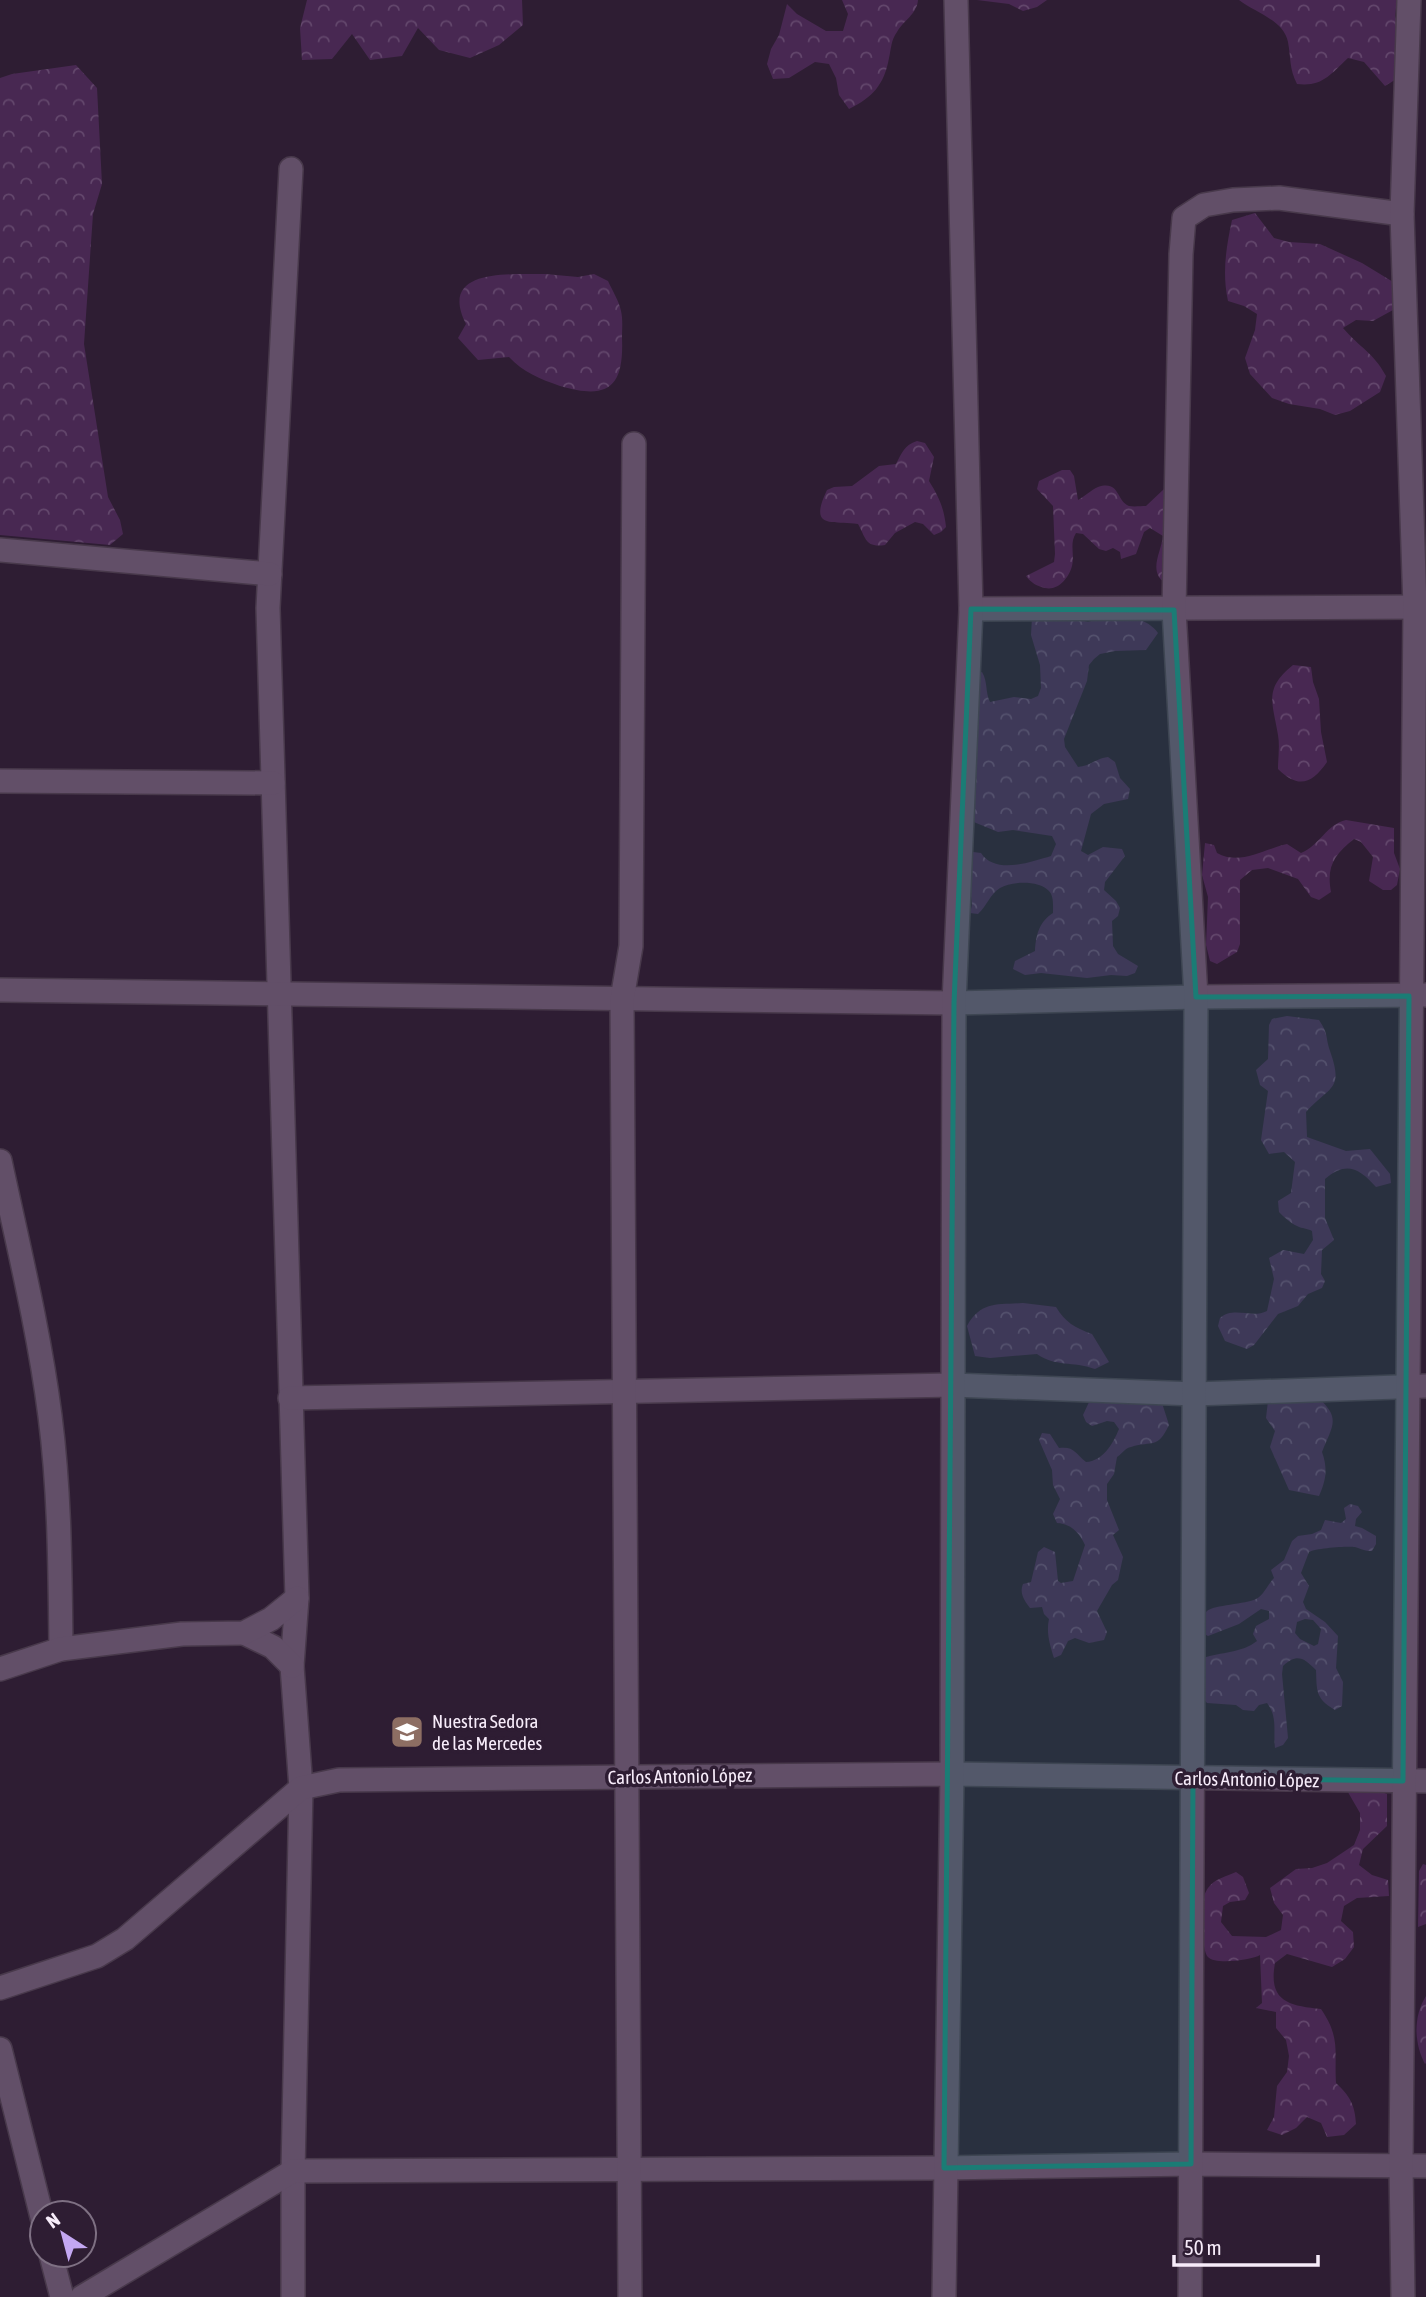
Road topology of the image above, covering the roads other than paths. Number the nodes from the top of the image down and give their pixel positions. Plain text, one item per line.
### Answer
1 (957, 0) edge
2 (1409, 0) edge
3 (291, 169) dead end
4 (1402, 214) junction
5 (634, 444) dead end
6 (0, 550) edge
7 (270, 574) junction
8 (1420, 607) edge
9 (971, 609) junction
10 (1174, 610) junction
11 (0, 781) edge
12 (273, 783) junction
13 (0, 990) edge
14 (280, 994) junction
15 (1418, 996) edge
16 (1196, 997) junction
17 (622, 999) junction
18 (954, 1003) junction
19 (0, 1161) edge
20 (953, 1385) junction
21 (1417, 1386) edge
22 (626, 1391) junction
23 (1195, 1394) junction
24 (290, 1398) junction
25 (297, 1598) junction
26 (244, 1633) junction
27 (61, 1649) junction
28 (292, 1666) junction
29 (0, 1669) edge
30 (952, 1774) junction
31 (627, 1777) junction
32 (1193, 1779) junction
33 (1415, 1781) edge
34 (301, 1788) junction
35 (0, 1988) edge
36 (0, 2049) edge
37 (1192, 2164) junction
38 (1401, 2166) junction
39 (1426, 2166) edge
40 (944, 2168) junction
41 (629, 2170) junction
42 (293, 2171) junction
43 (38, 2199) edge
44 (55, 2269) edge
45 (62, 2297) edge
46 (82, 2297) edge
47 (293, 2297) edge
48 (630, 2297) edge
49 (944, 2297) edge
50 (1190, 2297) edge
51 (1404, 2297) edge

1 - 9 street
2 - 4 street
3 - 7 street
4 - 8 street
4 - 10 street
5 - 17 street
6 - 7 street
7 - 12 street
8 - 10 street
8 - 15 street
9 - 10 street
9 - 18 street
10 - 16 street
11 - 12 street
12 - 14 street
13 - 14 street
14 - 17 street
14 - 24 street
15 - 16 street
15 - 21 street
16 - 18 street
16 - 23 street
17 - 18 street
17 - 22 street
18 - 20 street
19 - 27 street
20 - 22 street
20 - 23 street
20 - 30 street
21 - 23 street
21 - 33 street
22 - 24 street
22 - 31 street
23 - 32 street
24 - 25 street
25 - 26 street
25 - 28 street
26 - 27 street
26 - 28 street
27 - 29 street
28 - 34 street
30 - 31 street, Carlos Antonio López
30 - 32 street, Carlos Antonio López
30 - 40 street
31 - 34 street, Carlos Antonio López
31 - 41 street
32 - 33 street, Carlos Antonio López
32 - 37 street
33 - 38 street
34 - 35 street, Carlos Antonio López
34 - 42 street
36 - 43 street
37 - 38 street
37 - 40 street
37 - 50 street
38 - 39 street
38 - 51 street
40 - 41 street
40 - 49 street
41 - 42 street
41 - 48 street
42 - 46 street
42 - 47 street
44 - 45 street

